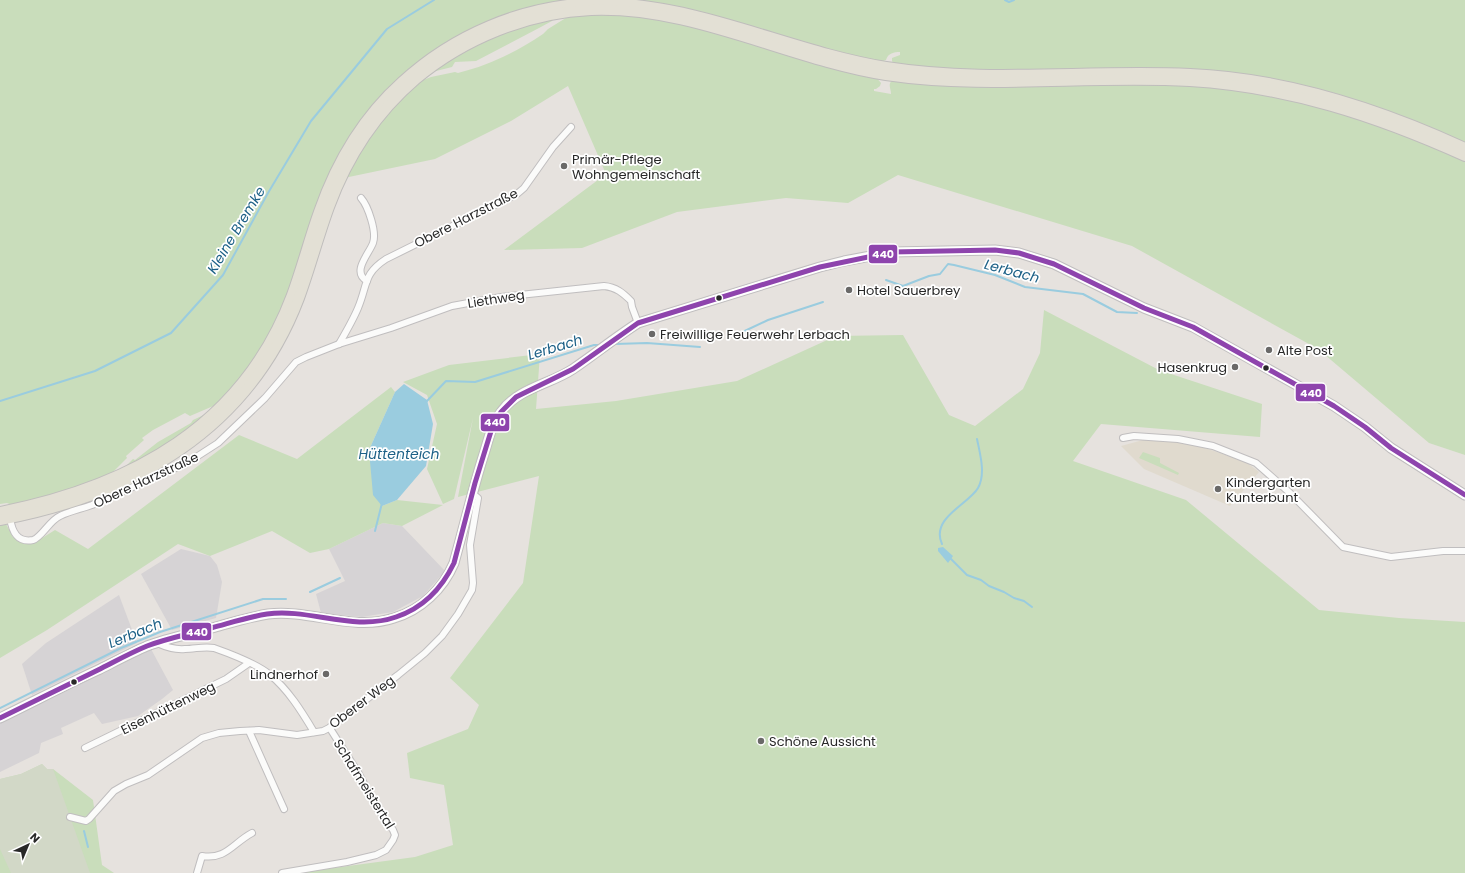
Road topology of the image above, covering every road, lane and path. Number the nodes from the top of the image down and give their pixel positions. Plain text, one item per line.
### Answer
1 (571, 127) dead end
2 (1465, 148) edge
3 (1465, 156) edge
4 (361, 198) dead end
5 (367, 281) junction
6 (638, 323) junction
7 (340, 344) junction
8 (1123, 438) dead end
9 (472, 492) junction
10 (1465, 495) edge
11 (0, 512) edge
12 (5, 519) edge
13 (1465, 551) edge
14 (157, 643) junction
15 (249, 663) junction
16 (0, 718) edge
17 (330, 730) dead end
18 (249, 731) junction
19 (314, 732) junction
20 (85, 748) dead end
21 (284, 809) dead end
22 (70, 817) dead end
23 (252, 833) dead end
24 (197, 873) edge
25 (282, 873) edge

1 - 5 street, Obere Harzstraße
2 - 11 main road
3 - 12 main road
4 - 5 street
5 - 7 street, Obere Harzstraße
6 - 7 street, Liethweg
6 - 9 street
6 - 10 street
7 - 12 street, Obere Harzstraße
8 - 13 street
9 - 14 street
9 - 19 street, Oberer Weg
14 - 15 street
14 - 16 street
15 - 19 street
15 - 20 street, Eisenhüttenweg
17 - 25 street, Schafmeistertal
18 - 19 street, Oberer Weg
18 - 21 street
18 - 22 street, Oberer Weg
23 - 24 street

